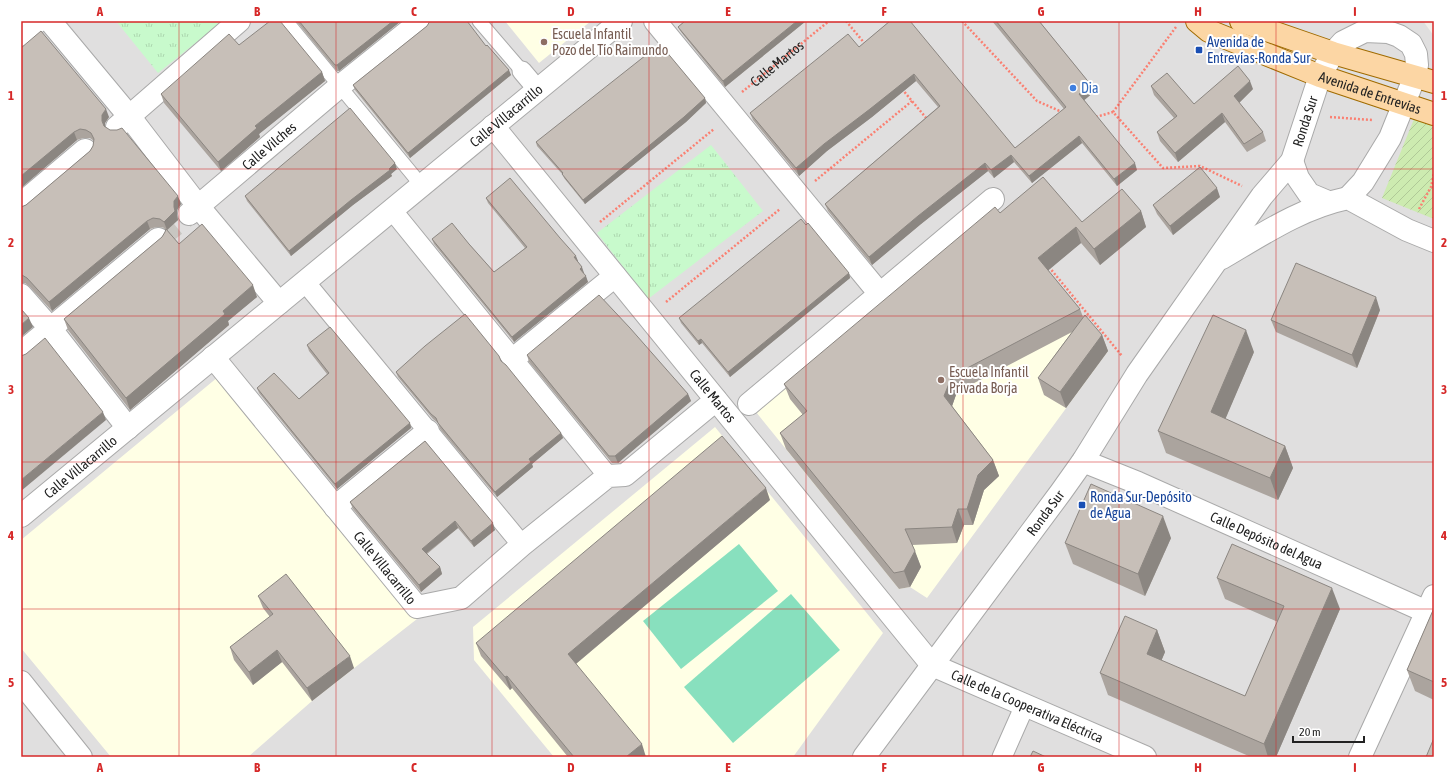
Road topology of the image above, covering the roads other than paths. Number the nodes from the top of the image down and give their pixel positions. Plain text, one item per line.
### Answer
1 (38, 21) edge
2 (50, 21) edge
3 (239, 21) edge
4 (286, 21) edge
5 (421, 21) edge
6 (479, 21) edge
7 (621, 21) edge
8 (655, 21) edge
9 (1241, 21) edge
10 (1187, 23) edge
11 (21, 35) edge
12 (1333, 52) junction
13 (522, 71) joint
14 (1320, 76) junction
15 (1424, 79) edge
16 (340, 86) junction
17 (538, 90) junction
18 (1405, 104) junction
19 (1434, 114) edge
20 (123, 122) junction
21 (493, 126) junction
22 (85, 150) dead end
23 (1292, 161) junction
24 (422, 186) junction
25 (993, 200) dead end
26 (1338, 200) junction
27 (21, 204) edge
28 (193, 210) junction
29 (392, 210) junction
30 (158, 239) tunnel mouth
31 (1434, 241) edge
32 (1216, 262) junction
33 (615, 276) junction
34 (305, 282) junction
35 (880, 294) junction
36 (21, 295) edge
37 (279, 303) junction
38 (50, 328) junction
39 (21, 353) edge
40 (213, 358) junction
41 (513, 359) junction
42 (716, 400) junction
43 (749, 404) dead end
44 (128, 428) junction
45 (428, 431) junction
46 (1082, 461) junction
47 (608, 476) junction
48 (335, 507) junction
49 (21, 516) edge
50 (522, 546) junction
51 (1431, 604) edge
52 (932, 665) junction
53 (21, 682) edge
54 (1024, 705) junction
55 (81, 757) edge
56 (864, 757) edge
57 (1002, 757) edge
58 (1145, 757) edge
59 (1360, 757) edge

1 - 11 street
2 - 20 street
3 - 20 street
4 - 16 lane
5 - 16 street, Calle Vilches
6 - 13 lane
7 - 17 street, Calle Villacarrillo
8 - 35 street
9 - 12 main road, Avenida de Entrevías
10 - 14 main road, Avenida de Entrevías
12 - 14 street, Ronda Sur
12 - 15 main road, Avenida de Entrevías
12 - 15 street, Ronda Sur
13 - 17 street
14 - 18 main road, Avenida de Entrevías
14 - 23 street, Ronda Sur
15 - 18 street, Ronda Sur
16 - 24 lane
16 - 28 street, Calle Vilches
17 - 21 street, Calle Villacarrillo
18 - 19 main road, Avenida de Entrevías
18 - 26 street, Ronda Sur
20 - 28 street
21 - 24 street, Calle Villacarrillo
21 - 33 street, Calle Martos
22 - 27 street
23 - 26 street
23 - 32 street, Ronda Sur
24 - 29 street, Calle Villacarrillo
25 - 35 street, Calle Martos
26 - 31 street
26 - 32 street, Ronda Sur
28 - 37 street
29 - 34 street, Calle Villacarrillo
29 - 41 street
30 - 38 street
32 - 46 street, Ronda Sur
33 - 41 street
33 - 42 street, Calle Martos
34 - 37 street, Calle Villacarrillo
34 - 45 street
35 - 43 street, Calle Martos
36 - 38 street
37 - 40 street, Calle Villacarrillo
38 - 39 street
38 - 44 street
40 - 44 street, Calle Villacarrillo
40 - 48 street, Calle Villacarrillo
41 - 47 street
42 - 47 street
42 - 52 street, Calle Martos
44 - 49 street, Calle Villacarrillo
45 - 48 street
45 - 50 street
46 - 51 street, Calle Depósito del Agua
46 - 52 street, Ronda Sur
47 - 50 street, Calle Villacarrillo
48 - 50 street, Calle Villacarrillo
51 - 59 street
52 - 54 street, Calle de la Cooperativa Eléctrica
52 - 56 street, Ronda Sur
53 - 55 street
54 - 57 street
54 - 58 street, Calle de la Cooperativa Eléctrica

